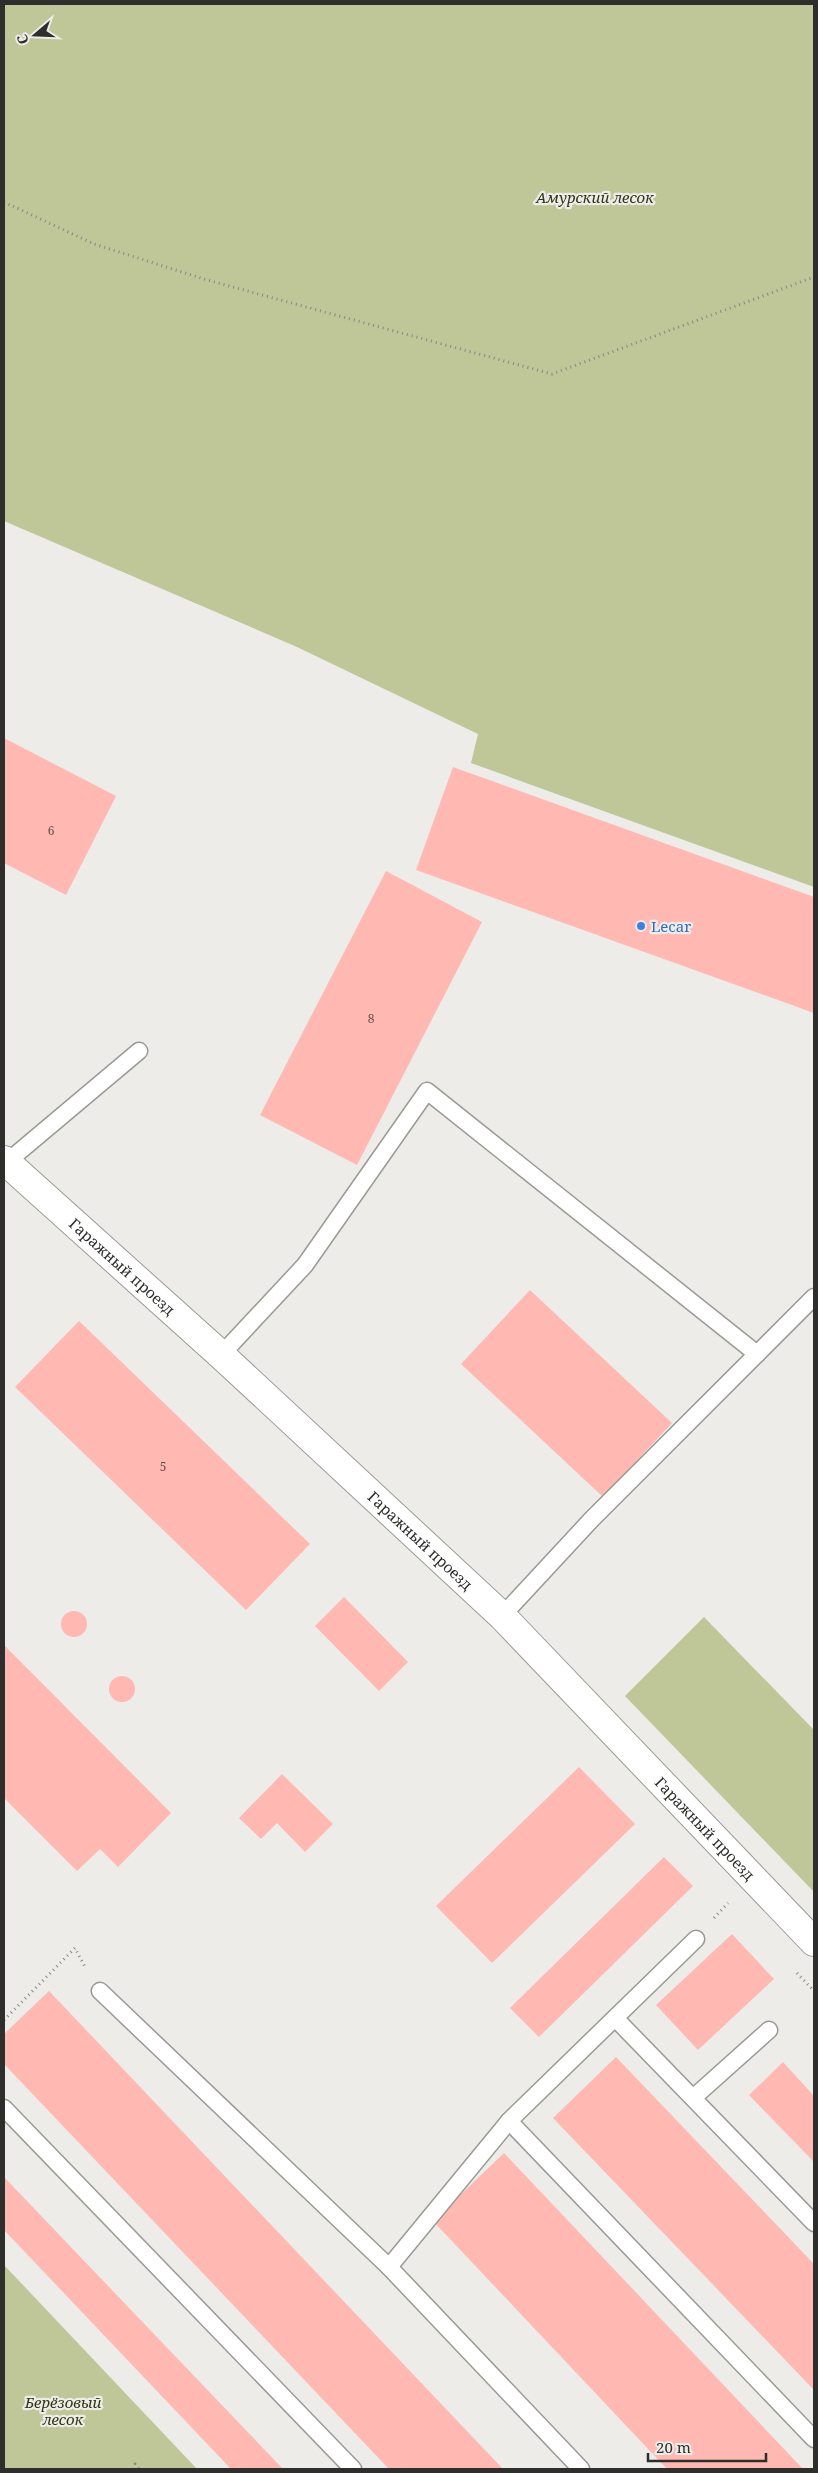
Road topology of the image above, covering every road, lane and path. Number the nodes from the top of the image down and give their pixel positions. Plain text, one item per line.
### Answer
1 (4, 202) edge
2 (814, 277) edge
3 (139, 1051) dead end
4 (5, 1161) edge
5 (814, 1297) edge
6 (757, 1354) junction
7 (221, 1355) junction
8 (502, 1616) junction
9 (755, 1879) junction
10 (696, 1939) joint
11 (814, 1942) edge
12 (100, 1991) joint
13 (616, 2019) junction
14 (4, 2020) edge
15 (769, 2030) dead end
16 (693, 2098) junction
17 (4, 2108) edge
18 (509, 2121) junction
19 (814, 2223) edge
20 (389, 2267) junction
21 (814, 2439) edge
22 (133, 2469) edge
23 (140, 2469) edge
24 (353, 2469) edge
25 (581, 2469) edge

1 - 2 path
3 - 4 lane
4 - 7 street, Гаражный проезд
5 - 6 lane
6 - 7 lane
6 - 8 lane
7 - 8 street, Гаражный проезд
8 - 9 street, Гаражный проезд
9 - 10 path
9 - 11 street, Гаражный проезд
10 - 13 lane
12 - 14 path
12 - 20 lane
13 - 16 lane
13 - 18 lane
15 - 16 lane
16 - 19 lane
17 - 24 lane
18 - 20 lane
18 - 21 lane
20 - 25 lane
22 - 23 path

